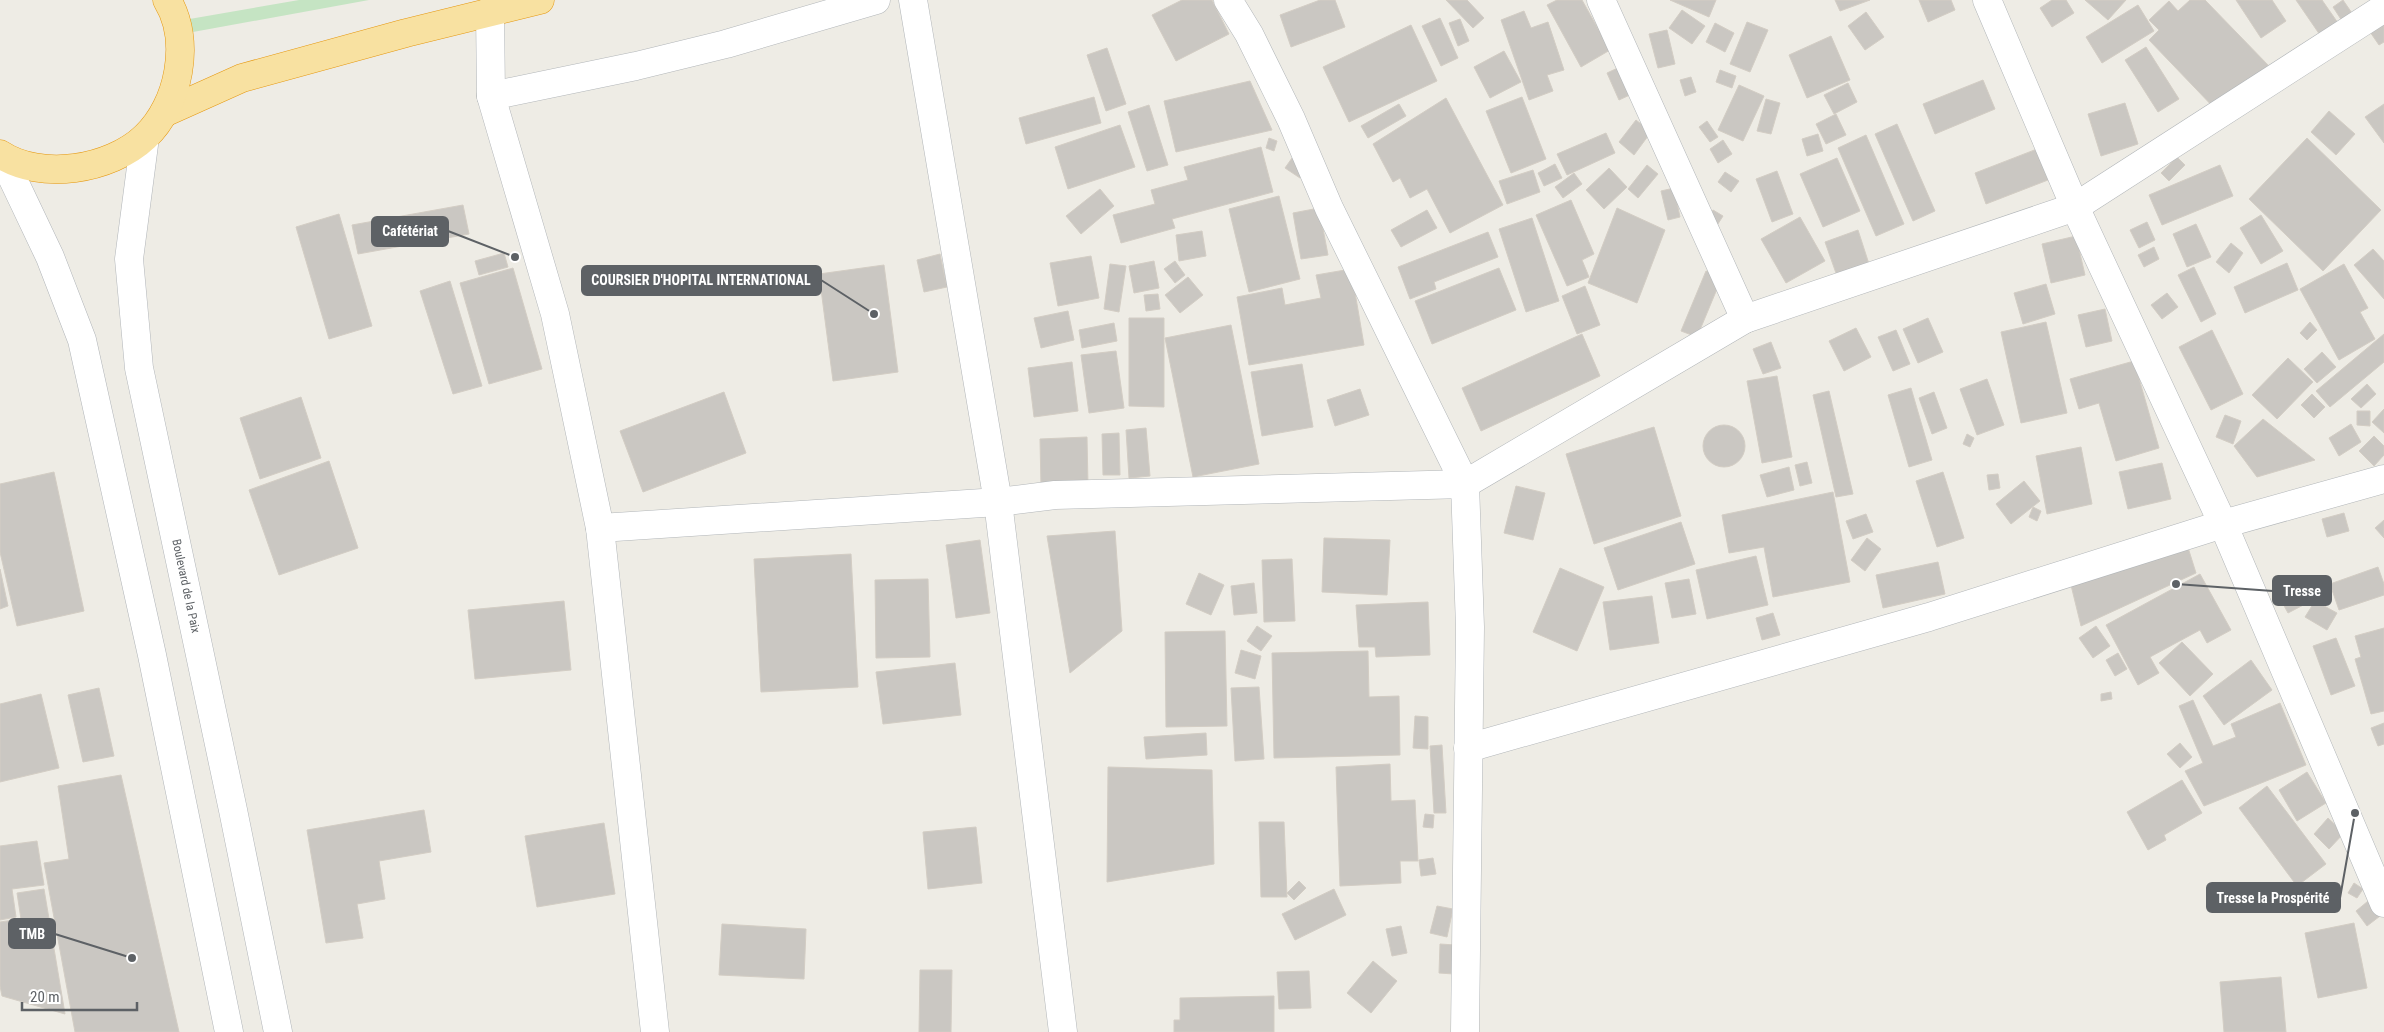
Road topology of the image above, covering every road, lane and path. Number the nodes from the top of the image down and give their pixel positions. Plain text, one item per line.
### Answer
1 (167, 0) edge
2 (540, 0) edge
3 (876, 0) edge
4 (913, 0) edge
5 (1228, 0) edge
6 (1601, 0) edge
7 (1987, 0) edge
8 (2384, 8) edge
9 (490, 11) junction
10 (491, 96) junction
11 (164, 113) junction
12 (144, 138) junction
13 (1, 155) edge
14 (2075, 207) junction
15 (1745, 319) junction
16 (2384, 479) edge
17 (1465, 484) junction
18 (998, 502) junction
19 (2223, 524) junction
20 (600, 528) junction
21 (1468, 748) junction
22 (2384, 903) edge
23 (229, 1032) edge
24 (278, 1032) edge
25 (655, 1032) edge
26 (1063, 1032) edge
27 (1465, 1032) edge

1 - 11 highway
2 - 9 highway
3 - 10 street
4 - 18 street
5 - 17 street
6 - 15 street
7 - 14 street
8 - 14 street
9 - 10 street
9 - 11 highway
10 - 20 street
11 - 12 highway
12 - 13 highway
12 - 24 street, Boulevard de la Paix
13 - 23 street
14 - 15 street
14 - 19 street
15 - 17 street
16 - 19 street
17 - 18 street
17 - 21 street
18 - 20 street
18 - 26 street
19 - 21 street
19 - 22 street
20 - 25 street
21 - 27 street

